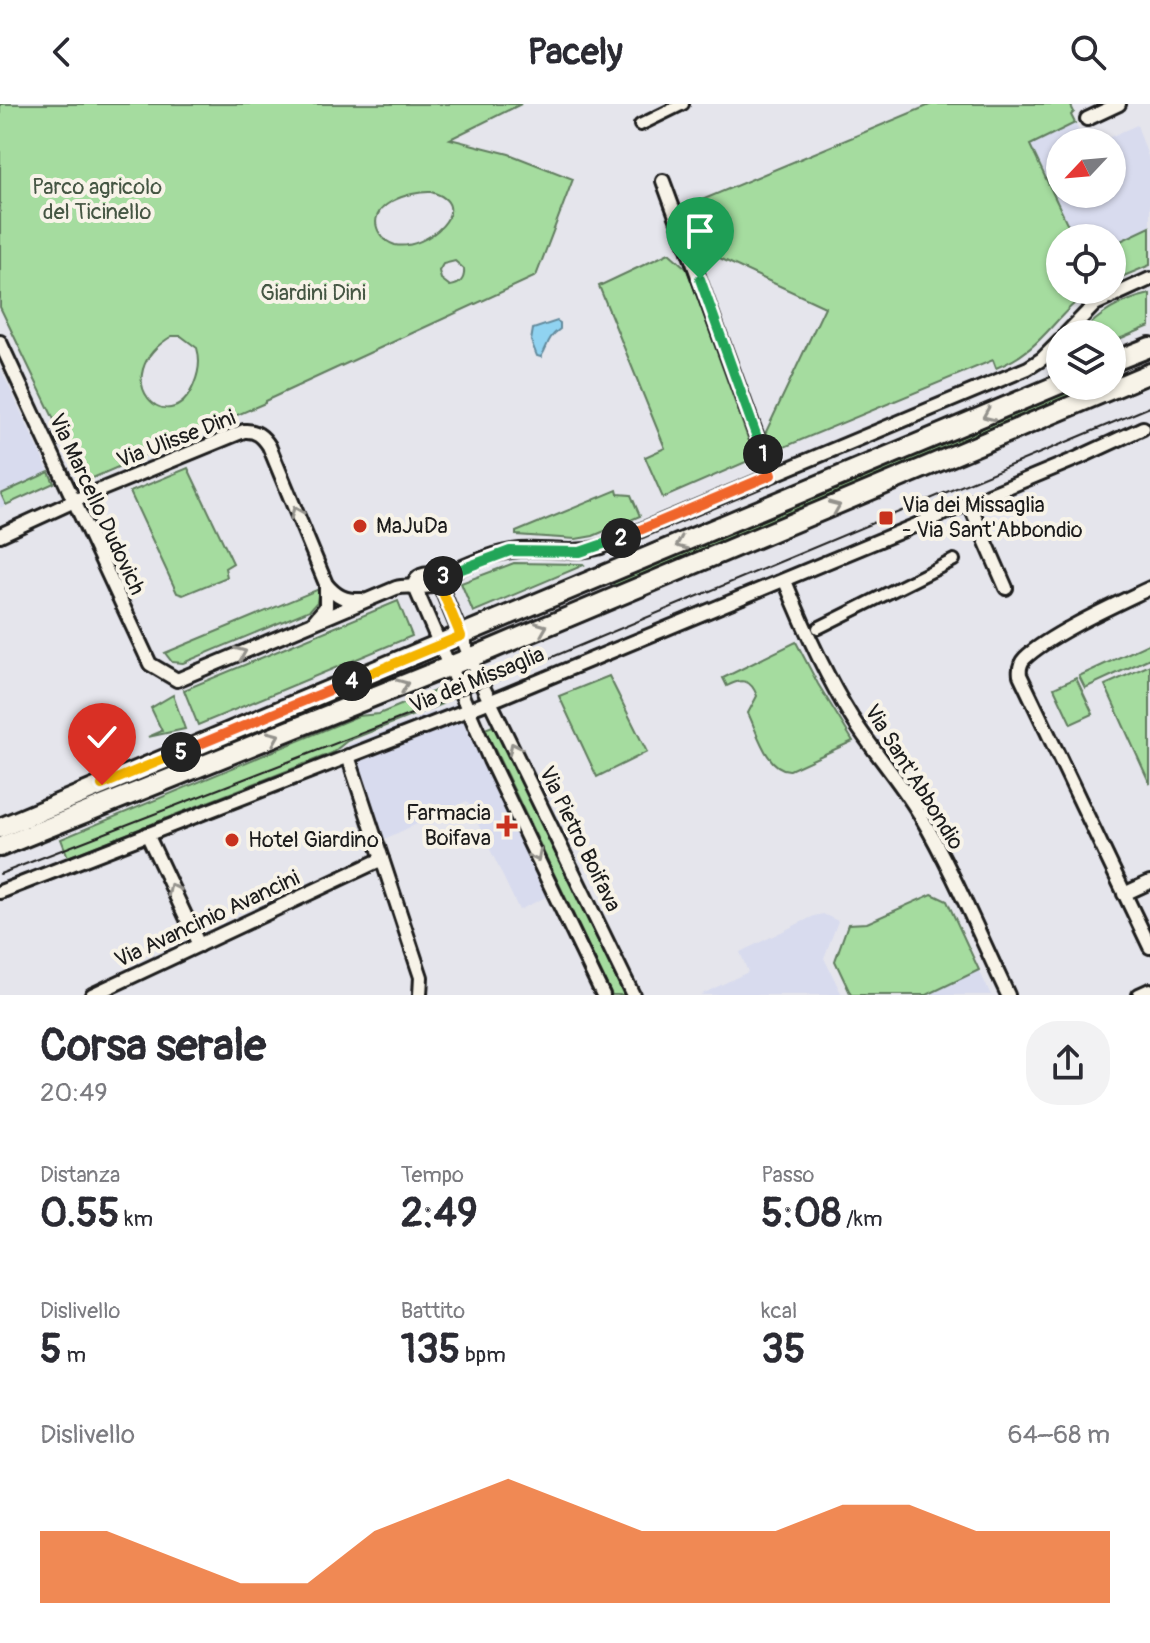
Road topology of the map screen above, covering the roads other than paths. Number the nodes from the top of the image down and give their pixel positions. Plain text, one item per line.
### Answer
1 (683, 104) edge
2 (1119, 104) edge
3 (1087, 119) dead end
4 (640, 125) dead end
5 (663, 181) dead end
6 (1150, 279) edge
7 (1080, 320) edge
8 (0, 342) edge
9 (1150, 347) edge
10 (1046, 355) edge
11 (1126, 356) edge
12 (1150, 373) edge
13 (1046, 390) edge
14 (1143, 428) dead end
15 (771, 475) junction
16 (74, 501) junction
17 (969, 503) junction
18 (0, 535) edge
19 (954, 560) dead end
20 (437, 578) junction
21 (785, 581) junction
22 (326, 584) junction
23 (414, 585) junction
24 (1006, 588) dead end
25 (1150, 588) edge
26 (369, 600) junction
27 (305, 626) junction
28 (818, 628) dead end
29 (461, 636) junction
30 (439, 645) junction
31 (470, 658) junction
32 (448, 666) junction
33 (490, 701) junction
34 (467, 710) junction
35 (348, 756) junction
36 (0, 828) edge
37 (147, 834) junction
38 (0, 847) edge
39 (382, 859) junction
40 (1150, 882) edge
41 (0, 892) edge
42 (1124, 894) junction
43 (199, 945) junction
44 (1150, 947) edge
45 (1150, 990) edge
46 (92, 995) edge
47 (420, 995) edge
48 (603, 995) edge
49 (633, 995) edge
50 (1008, 995) edge
51 (1139, 995) edge

1 - 4 street
2 - 3 street
5 - 15 street
6 - 7 street
8 - 16 street, Via Marcello Dudovich
9 - 11 main road
10 - 15 street
31 -> 12 main road, Via dei Missaglia
13 -> 29 main road
14 - 17 street, Via dei Missaglia
15 - 20 street
16 - 18 street, Via Ulisse Dini
22 -> 16 street, Via Ulisse Dini
16 -> 27 street, Via Marcello Dudovich
17 - 21 street, Via dei Missaglia
17 - 24 street
19 - 28 street
20 - 23 street
20 - 29 street, Via dei Missaglia
21 - 33 street, Via dei Missaglia
21 - 50 street, Via Sant'Abbondio
22 - 26 street
22 - 27 street
23 - 26 street
23 - 30 street, Via dei Missaglia
25 - 42 street
26 - 27 street
29 - 30 main road
29 - 31 street, Via dei Missaglia
30 - 32 street, Via dei Missaglia
30 - 36 main road
31 - 32 main road, Via dei Missaglia
31 - 33 street, Via Pietro Boifava
32 - 34 street, Via Pietro Boifava
38 -> 32 main road, Via dei Missaglia
33 - 34 street, Via dei Missaglia
49 -> 33 street, Via Pietro Boifava
34 - 35 street, Via dei Missaglia
34 -> 48 street, Via Pietro Boifava
35 - 37 street, Via dei Missaglia
35 - 39 street
37 - 41 street, Via dei Missaglia
43 -> 37 street
39 - 43 street, Via Avancinio Avancini
39 - 47 street
40 - 42 street
42 - 44 street
43 - 46 street, Via Avancinio Avancini
45 - 51 street

